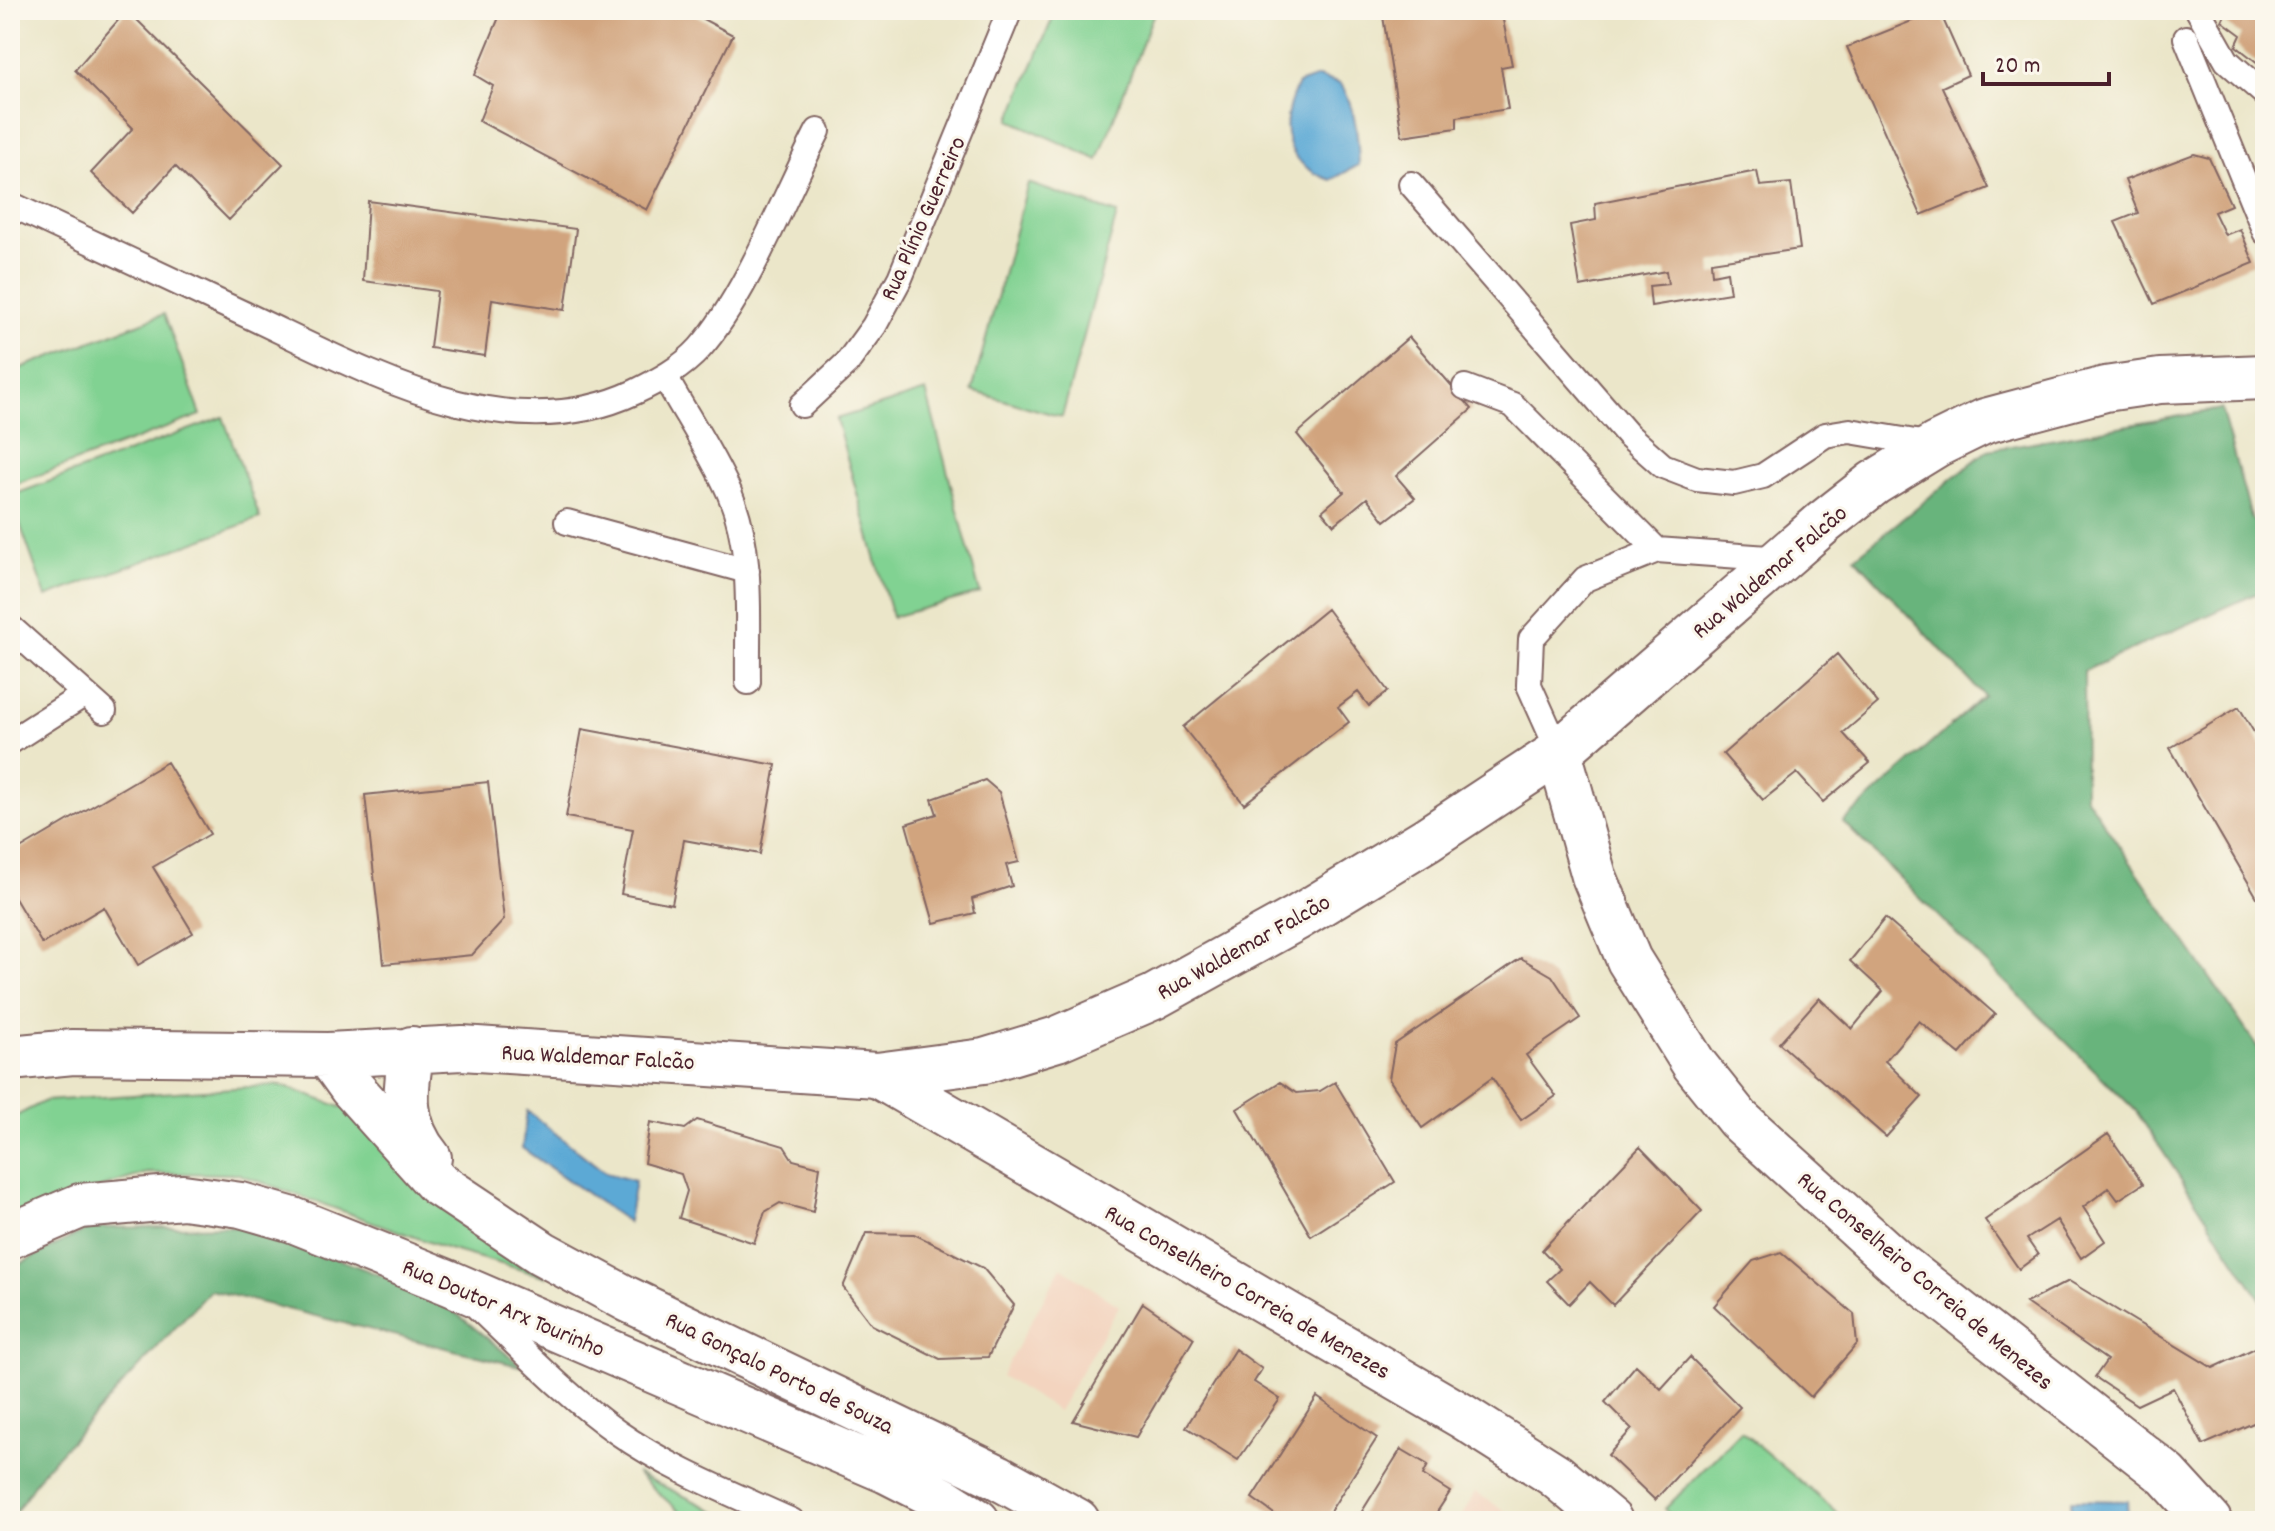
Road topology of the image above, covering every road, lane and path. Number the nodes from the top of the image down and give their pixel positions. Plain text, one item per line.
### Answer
1 (1010, 10) edge
2 (2198, 10) edge
3 (2186, 38) dead end
4 (2265, 94) edge
5 (818, 131) dead end
6 (1411, 184) dead end
7 (10, 204) edge
8 (2265, 232) edge
9 (665, 377) junction
10 (2265, 377) edge
11 (1465, 387) dead end
12 (802, 405) dead end
13 (1936, 445) junction
14 (567, 522) dead end
15 (1657, 550) junction
16 (1782, 559) junction
17 (747, 571) junction
18 (10, 627) edge
19 (748, 682) dead end
20 (85, 694) junction
21 (104, 711) dead end
22 (10, 742) edge
23 (1559, 752) junction
24 (412, 1049) junction
25 (73, 1052) junction
26 (328, 1055) junction
27 (10, 1058) edge
28 (877, 1075) junction
29 (10, 1088) edge
30 (486, 1217) junction
31 (10, 1236) edge
32 (450, 1283) junction
33 (792, 1521) edge
34 (977, 1521) edge
35 (1077, 1521) edge
36 (1610, 1521) edge
37 (2209, 1521) edge

1 - 12 lane, Rua Plínio Guerreiro
2 - 4 lane
3 - 8 lane
5 - 9 lane
6 - 13 lane
7 - 9 lane
9 - 17 lane
10 - 13 street, Rua Waldemar Falcão
11 - 15 lane
13 - 16 street, Rua Waldemar Falcão
14 - 17 lane
15 - 16 lane
15 - 23 lane
16 - 23 street, Rua Waldemar Falcão
17 - 19 lane
18 - 20 lane
20 - 21 lane
20 - 22 lane
23 - 28 street, Rua Waldemar Falcão
23 - 37 street, Rua Conselheiro Correia de Menezes
24 - 26 street, Rua Waldemar Falcão
24 - 28 street, Rua Waldemar Falcão
24 - 30 street, Rua Gonçalo Porto de Souza
25 - 26 street, Rua Waldemar Falcão
25 - 27 street, Rua Waldemar Falcão
25 - 29 street
26 - 30 street, Rua Gonçalo Porto de Souza
28 - 36 street, Rua Conselheiro Correia de Menezes
30 - 35 street, Rua Gonçalo Porto de Souza
31 - 32 street, Rua Doutor Arx Tourinho
32 - 33 lane
32 - 34 street, Rua Doutor Arx Tourinho

